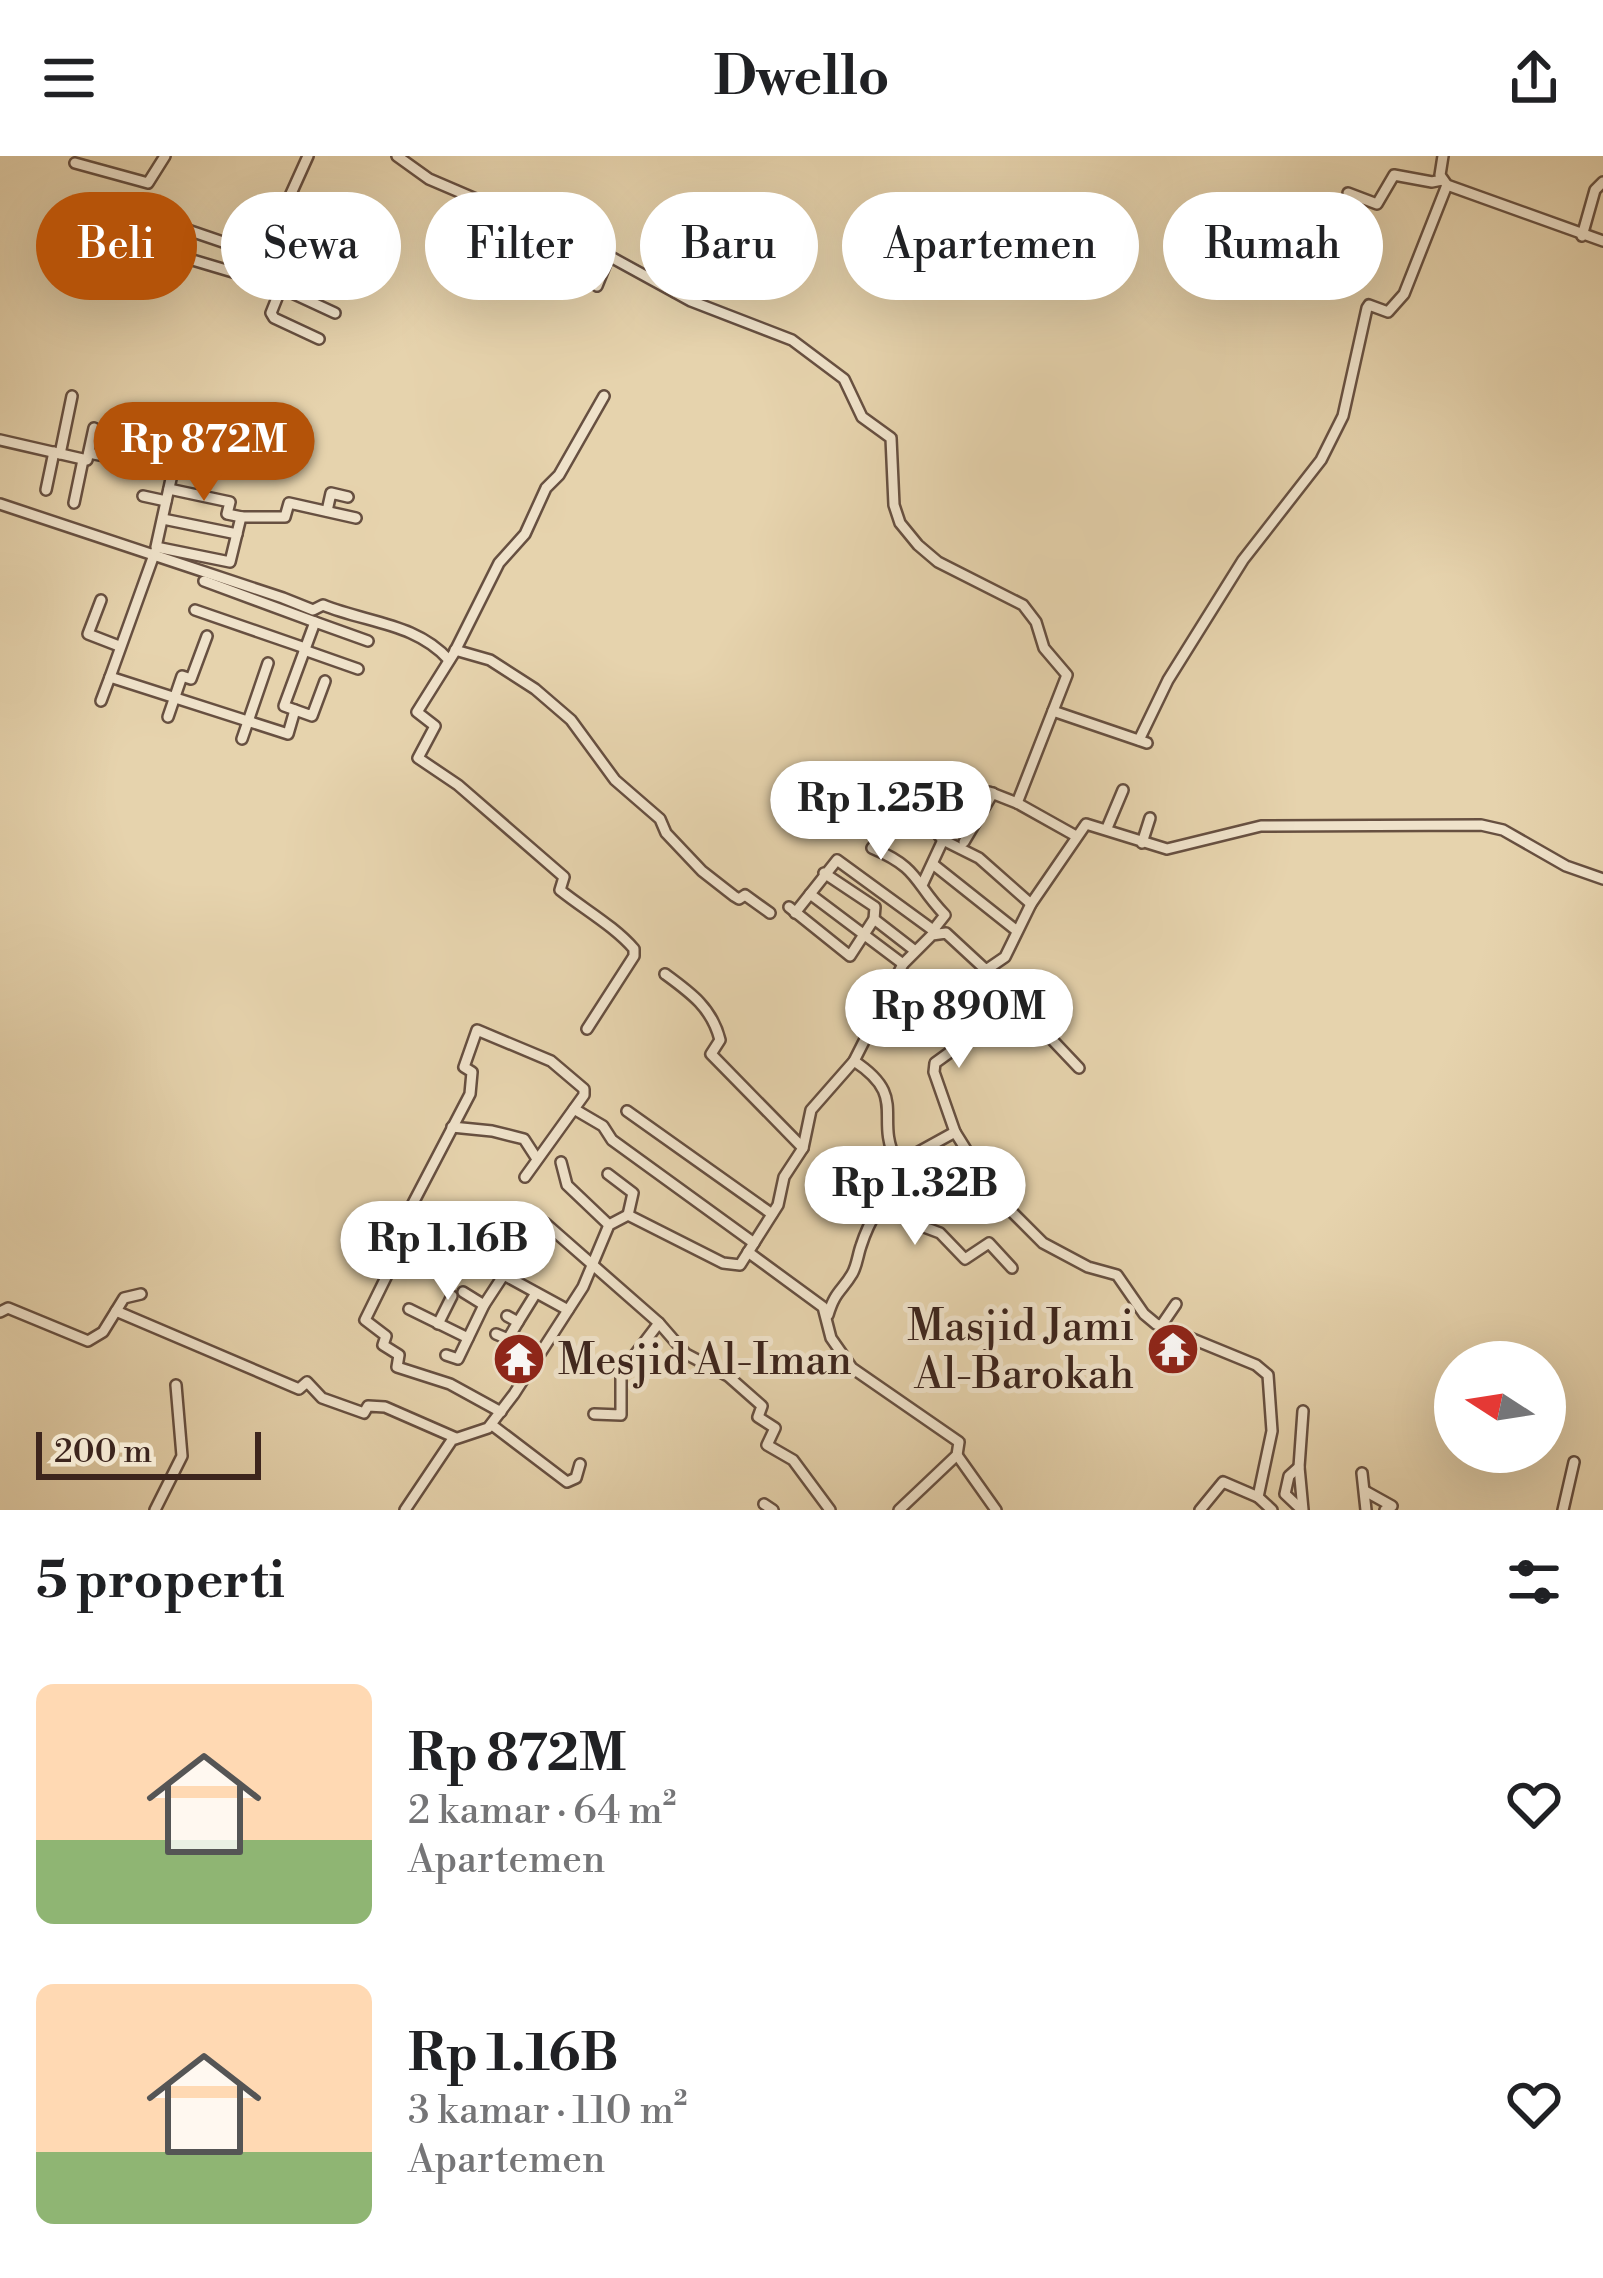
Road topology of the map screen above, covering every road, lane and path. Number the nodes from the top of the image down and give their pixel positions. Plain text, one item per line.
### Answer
1 (165, 156) edge
2 (308, 156) edge
3 (397, 156) edge
4 (1443, 156) edge
5 (75, 163) dead end
6 (1444, 182) junction
7 (1603, 182) edge
8 (292, 192) edge
9 (459, 192) edge
10 (1383, 195) edge
11 (1582, 236) junction
12 (1603, 241) edge
13 (277, 300) edge
14 (306, 300) edge
15 (694, 300) edge
16 (334, 313) dead end
17 (320, 339) dead end
18 (72, 396) dead end
19 (604, 397) dead end
20 (94, 428) dead end
21 (306, 433) dead end
22 (0, 440) edge
23 (179, 440) junction
24 (57, 453) junction
25 (86, 458) junction
26 (120, 459) junction
27 (100, 463) dead end
28 (174, 465) junction
29 (245, 473) dead end
30 (46, 490) dead end
31 (168, 495) junction
32 (143, 496) dead end
33 (348, 496) dead end
34 (74, 503) dead end
35 (0, 504) edge
36 (327, 512) junction
37 (241, 517) junction
38 (356, 518) dead end
39 (163, 519) junction
40 (237, 534) junction
41 (113, 542) dead end
42 (154, 555) junction
43 (164, 567) dead end
44 (204, 581) dead end
45 (140, 590) junction
46 (153, 595) dead end
47 (100, 600) dead end
48 (195, 610) dead end
49 (314, 622) junction
50 (207, 635) dead end
51 (368, 641) dead end
52 (119, 646) junction
53 (305, 649) junction
54 (452, 655) junction
55 (268, 663) dead end
56 (358, 669) dead end
57 (110, 677) junction
58 (325, 681) dead end
59 (175, 697) junction
60 (101, 701) dead end
61 (296, 710) junction
62 (1053, 711) junction
63 (168, 717) dead end
64 (248, 721) junction
65 (242, 739) dead end
66 (1123, 790) dead end
67 (993, 794) junction
68 (912, 799) dead end
69 (1017, 803) junction
70 (1150, 818) dead end
71 (1107, 828) junction
72 (1076, 836) junction
73 (943, 840) junction
74 (964, 842) dead end
75 (1142, 843) junction
76 (934, 866) junction
77 (824, 873) junction
78 (1603, 879) edge
79 (923, 883) junction
80 (810, 894) junction
81 (1031, 904) junction
82 (770, 913) dead end
83 (874, 919) junction
84 (936, 931) junction
85 (1017, 931) junction
86 (866, 932) junction
87 (914, 950) junction
88 (904, 964) junction
89 (986, 970) junction
90 (665, 974) dead end
91 (993, 1021) dead end
92 (587, 1029) dead end
93 (854, 1061) junction
94 (1079, 1068) dead end
95 (574, 1109) junction
96 (627, 1111) dead end
97 (452, 1127) junction
98 (955, 1132) junction
99 (803, 1148) junction
100 (537, 1159) junction
101 (896, 1160) junction
102 (562, 1162) dead end
103 (608, 1174) dead end
104 (524, 1178) dead end
105 (902, 1181) junction
106 (772, 1214) junction
107 (628, 1215) junction
108 (545, 1223) dead end
109 (609, 1225) junction
110 (751, 1248) junction
111 (482, 1263) dead end
112 (595, 1264) junction
113 (1012, 1268) dead end
114 (503, 1276) junction
115 (536, 1293) junction
116 (141, 1294) dead end
117 (1176, 1304) dead end
118 (484, 1305) junction
119 (409, 1309) dead end
120 (568, 1310) junction
121 (116, 1311) junction
122 (0, 1312) edge
123 (507, 1316) dead end
124 (827, 1320) junction
125 (518, 1322) junction
126 (659, 1323) junction
127 (438, 1324) junction
128 (1161, 1326) junction
129 (496, 1334) dead end
130 (468, 1338) junction
131 (446, 1355) dead end
132 (176, 1385) dead end
133 (1304, 1411) dead end
134 (501, 1412) junction
135 (594, 1414) dead end
136 (492, 1425) junction
137 (456, 1438) junction
138 (956, 1455) junction
139 (1574, 1462) dead end
140 (580, 1464) dead end
141 (1362, 1473) dead end
142 (1365, 1492) junction
143 (1258, 1497) junction
144 (1392, 1508) edge
145 (155, 1510) edge
146 (405, 1510) edge
147 (830, 1510) edge
148 (898, 1510) edge
149 (995, 1510) edge
150 (1200, 1510) edge
151 (1272, 1510) edge
152 (1303, 1510) edge
153 (1366, 1510) edge
154 (1563, 1510) edge

1 - 5 street
2 - 8 street
3 - 9 street
4 - 6 street
6 - 10 street
6 - 11 street
6 - 62 street
7 - 11 street
11 - 12 street
13 - 17 street
14 - 16 street
15 - 62 street
18 - 24 street
19 - 54 street
20 - 25 street
21 - 23 street
22 - 24 street
23 - 26 street
23 - 28 street
24 - 25 street
24 - 30 street
25 - 26 street
25 - 27 street
25 - 34 street
26 - 28 street
28 - 29 street
28 - 31 street
31 - 32 street
31 - 37 street
31 - 39 street
33 - 36 street
35 - 42 street
36 - 37 street
36 - 38 street
37 - 40 street
39 - 40 street
39 - 42 street
40 - 42 street
41 - 42 street
42 - 43 street
42 - 45 street
42 - 54 street
44 - 49 street
45 - 46 street
45 - 52 street
47 - 52 street
48 - 53 street
49 - 51 street
49 - 53 street
50 - 59 street
52 - 57 street
53 - 56 street
53 - 61 street
54 - 82 street
54 - 92 street
55 - 64 street
57 - 59 street
57 - 60 street
58 - 61 street
59 - 63 street
59 - 64 street
61 - 64 street
62 - 69 street
64 - 65 street
66 - 71 street
67 - 68 street
67 - 69 street
67 - 74 street
69 - 72 street
70 - 75 street
71 - 72 street
71 - 75 street
72 - 81 street
73 - 76 street
73 - 79 street
73 - 81 street
75 - 78 street
76 - 79 street
76 - 85 street
77 - 80 street
77 - 83 street
77 - 84 street
79 - 84 street
80 - 86 street
80 - 86 street
81 - 85 street
83 - 86 street
83 - 87 street
84 - 87 street
84 - 89 street
85 - 89 street
86 - 88 street
87 - 88 street
88 - 93 street
89 - 94 street
90 - 99 street
91 - 98 street
93 - 99 street
93 - 101 street
95 - 97 street
95 - 100 street
95 - 110 street
96 - 106 street
97 - 100 street
97 - 134 street
98 - 101 street
98 - 128 street
99 - 106 street
100 - 104 street
101 - 105 street
102 - 109 street
103 - 107 street
105 - 113 street
105 - 124 street
106 - 110 street
107 - 109 street
107 - 110 street
108 - 112 street
109 - 112 street
110 - 124 street
111 - 114 street
112 - 120 street
112 - 126 street
114 - 115 street
114 - 118 street
115 - 120 street
115 - 125 street
116 - 121 street
117 - 128 street
118 - 127 street
118 - 130 street
119 - 127 street
120 - 134 street
121 - 122 street
121 - 137 street
123 - 125 street
124 - 138 street
125 - 129 street
126 - 135 street
126 - 147 street
127 - 130 street
128 - 143 street
130 - 131 street
132 - 145 street
133 - 152 street
134 - 136 street
136 - 137 street
136 - 140 street
137 - 146 street
138 - 148 street
138 - 149 street
139 - 154 street
141 - 142 street
142 - 144 street
142 - 153 street
143 - 150 street
143 - 151 street

